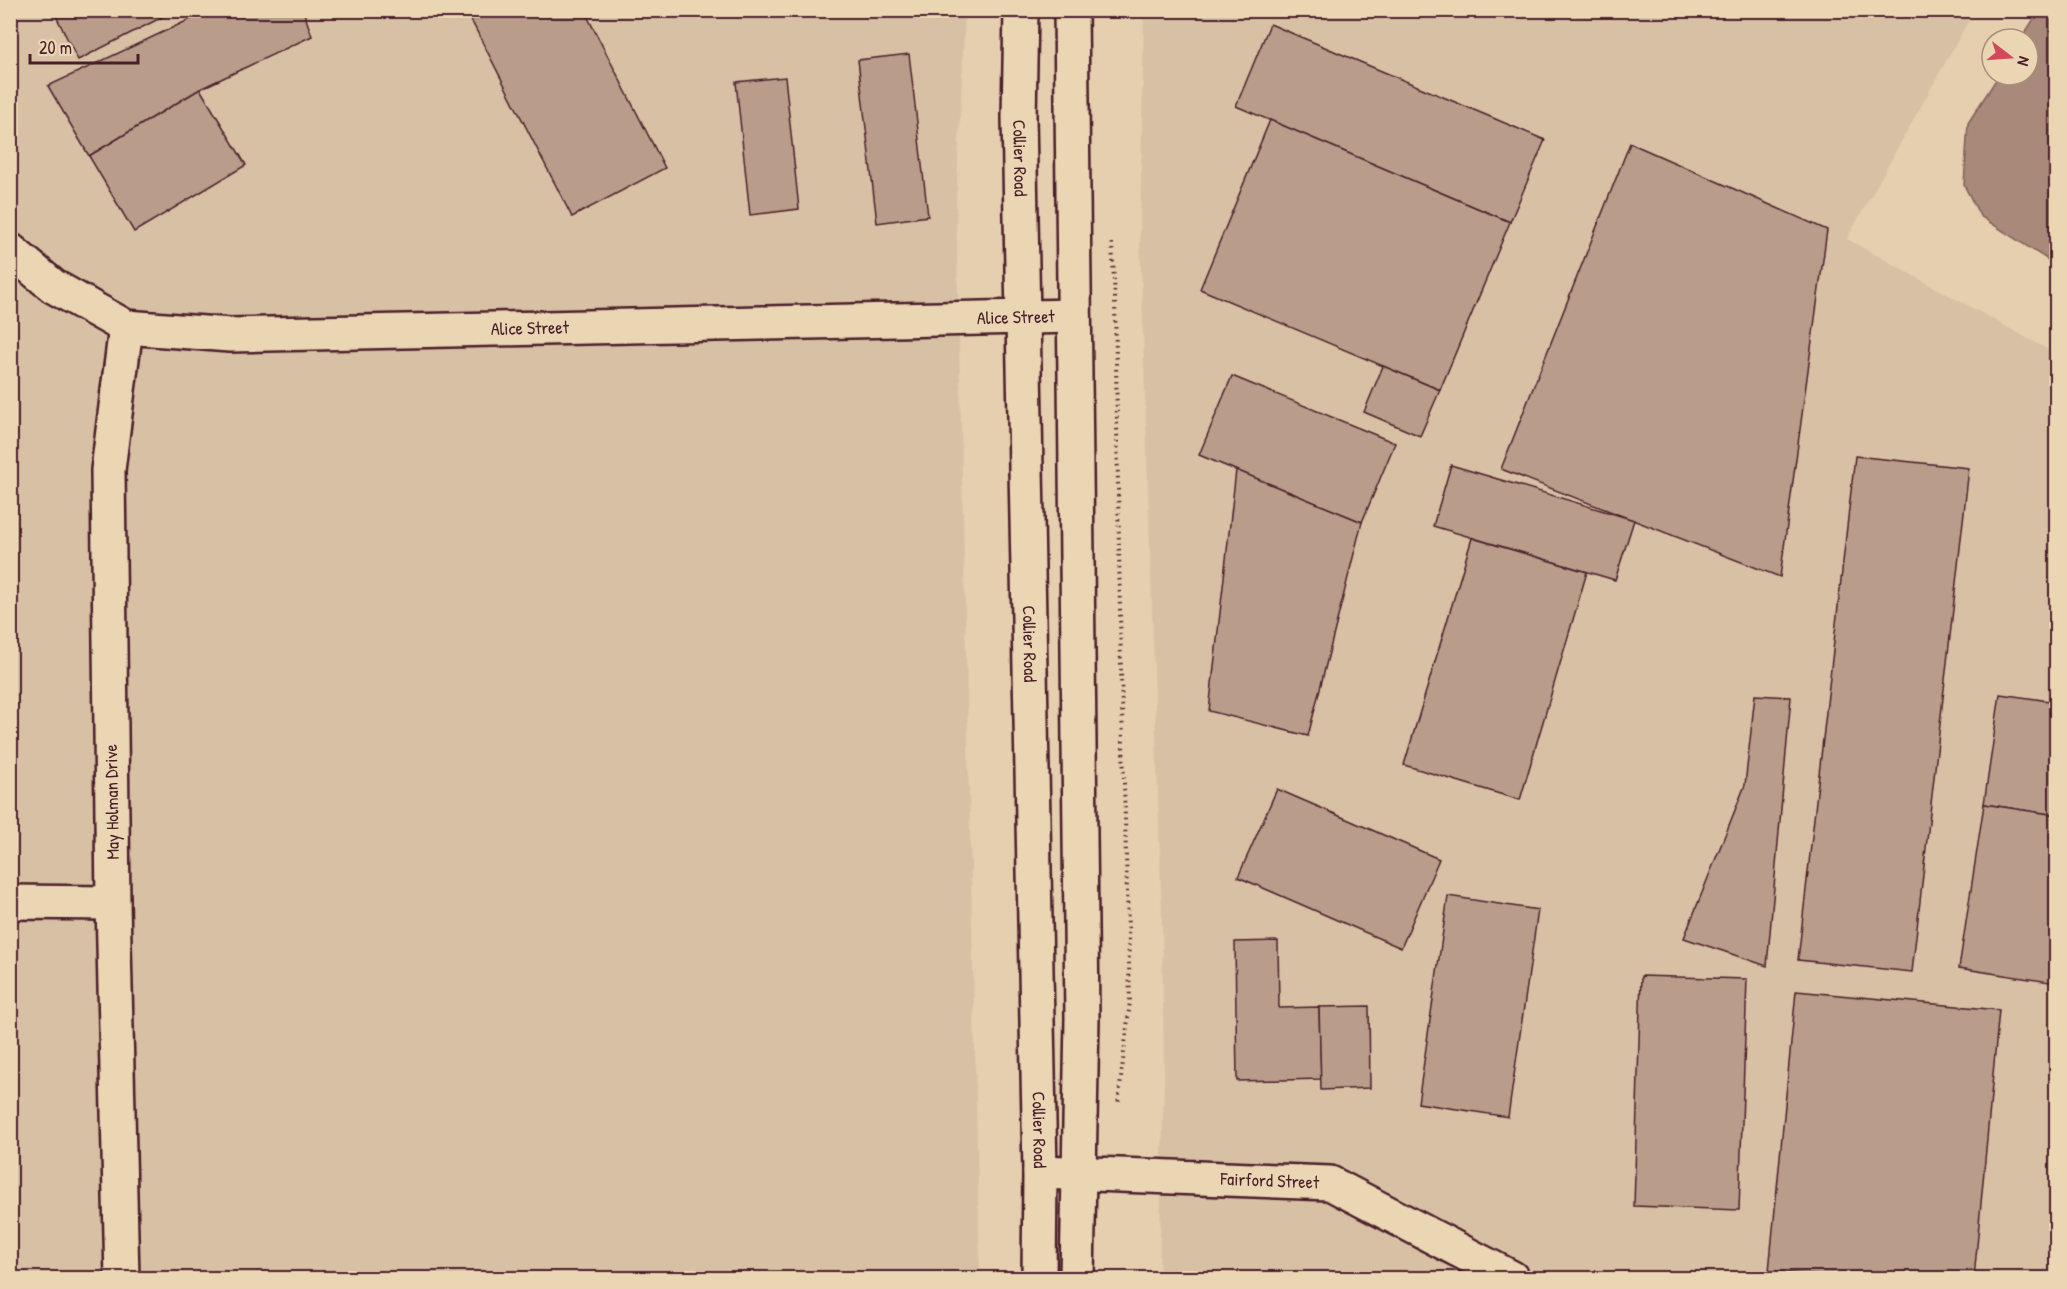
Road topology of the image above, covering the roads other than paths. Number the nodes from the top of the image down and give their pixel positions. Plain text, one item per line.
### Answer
1 (1021, 10) edge
2 (1071, 10) edge
3 (10, 250) edge
4 (1074, 316) junction
5 (1023, 317) junction
6 (126, 327) junction
7 (10, 902) edge
8 (113, 903) junction
9 (1040, 1172) junction
10 (1078, 1174) junction
11 (122, 1278) edge
12 (1039, 1278) edge
13 (1077, 1278) edge
14 (1512, 1278) edge

1 - 5 street, Collier Road
2 - 4 street
3 - 6 street, Alice Street
4 - 5 street, Alice Street
4 - 10 street
5 - 6 street, Alice Street
5 - 9 street, Collier Road
6 - 8 street, May Holman Drive
7 - 8 street
8 - 11 street, May Holman Drive
9 - 10 street, Fairford Street
9 - 12 street, Collier Road
10 - 13 street
10 - 14 street, Fairford Street

